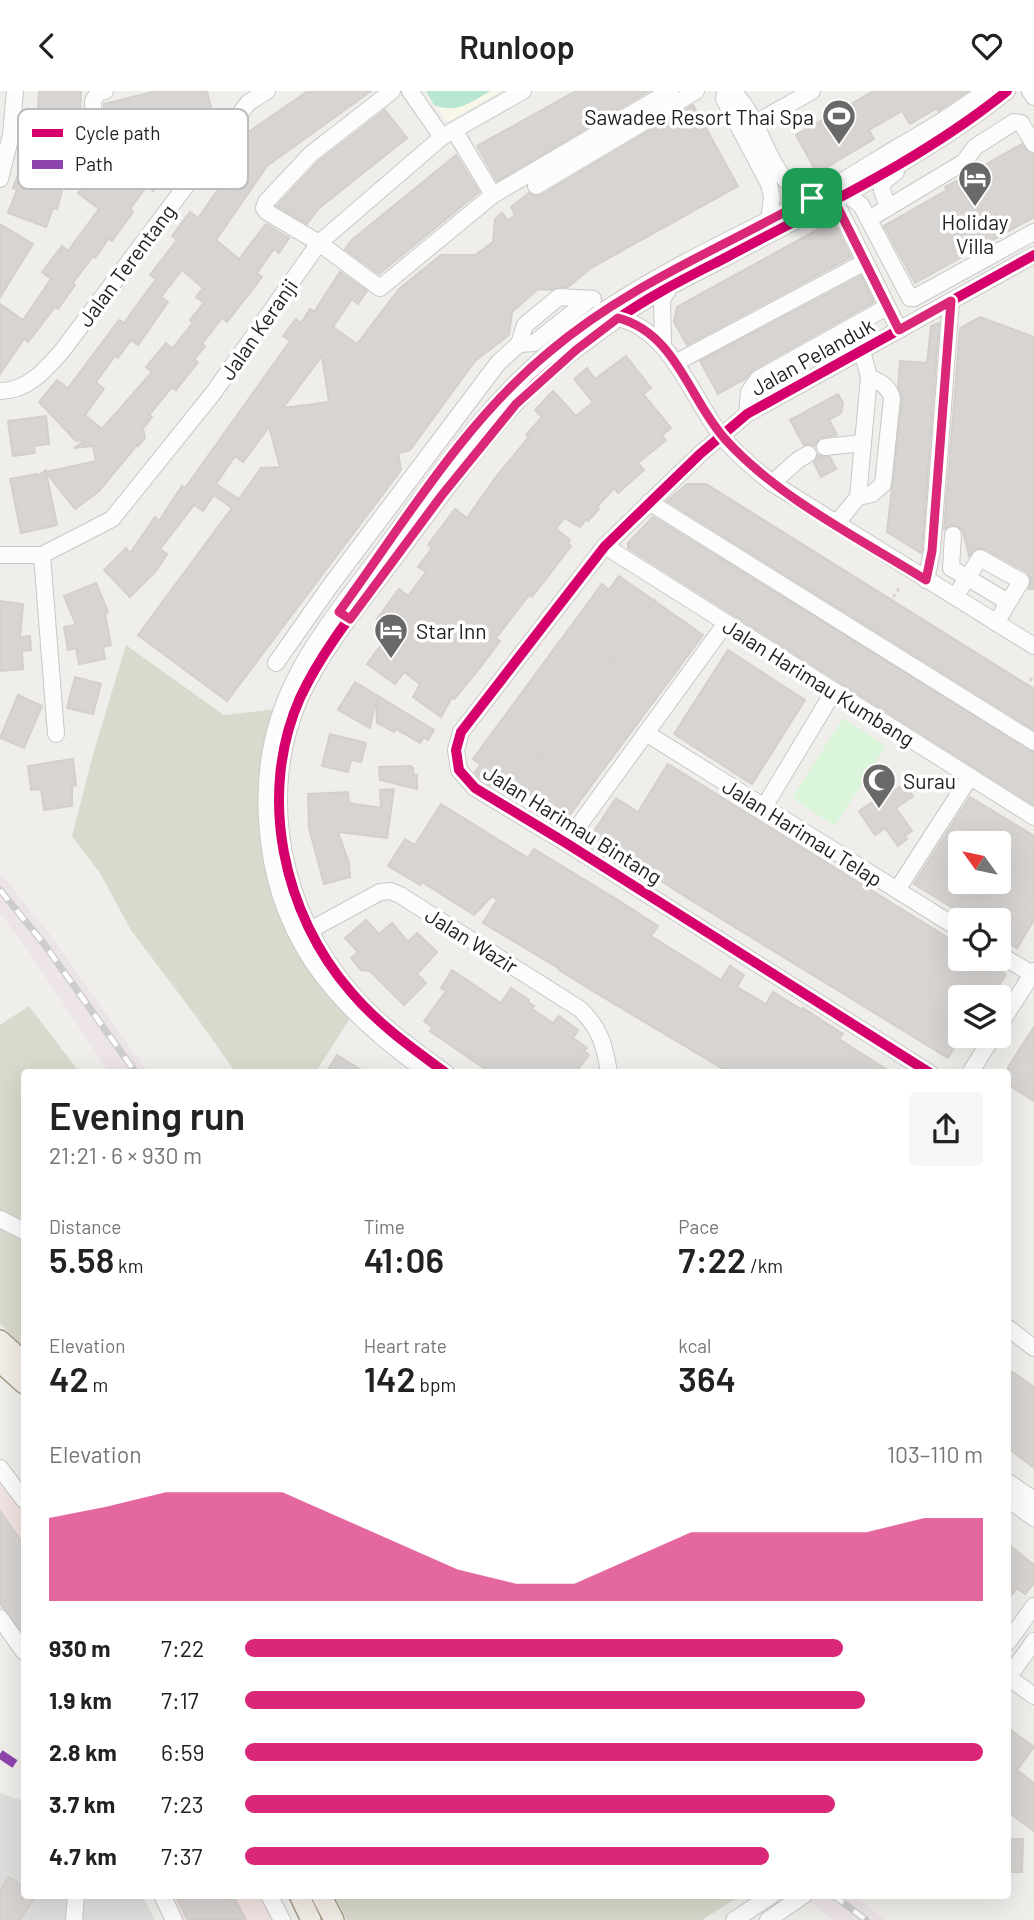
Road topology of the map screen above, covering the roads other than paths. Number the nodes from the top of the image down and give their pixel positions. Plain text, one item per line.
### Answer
1 (15, 91) edge
2 (105, 91) edge
3 (392, 91) edge
4 (410, 91) edge
5 (523, 91) edge
6 (670, 91) edge
7 (696, 91) edge
8 (725, 91) edge
9 (732, 91) edge
10 (813, 91) edge
11 (985, 91) edge
12 (1007, 91) edge
13 (1030, 91) edge
14 (258, 93) edge
15 (1034, 97) edge
16 (93, 109) edge
17 (243, 109) edge
18 (962, 123) junction
19 (754, 124) junction
20 (448, 134) junction
21 (1034, 144) edge
22 (0, 179) edge
23 (536, 186) dead end
24 (183, 189) edge
25 (836, 194) junction
26 (494, 195) junction
27 (812, 198) junction
28 (888, 208) junction
29 (769, 219) junction
30 (869, 219) junction
31 (1034, 232) edge
32 (319, 243) junction
33 (1033, 258) edge
34 (865, 262) junction
35 (980, 262) junction
36 (989, 279) junction
37 (669, 288) junction
38 (951, 301) junction
39 (887, 307) junction
40 (618, 310) junction
41 (899, 330) junction
42 (663, 344) junction
43 (862, 351) junction
44 (675, 363) junction
45 (869, 377) junction
46 (0, 391) edge
47 (747, 414) junction
48 (722, 436) junction
49 (863, 443) junction
50 (825, 447) dead end
51 (808, 454) dead end
52 (772, 483) junction
53 (858, 497) junction
54 (649, 502) junction
55 (836, 524) junction
56 (953, 535) dead end
57 (605, 546) junction
58 (0, 555) edge
59 (42, 555) junction
60 (968, 578) junction
61 (926, 580) junction
62 (955, 597) junction
63 (321, 600) junction
64 (1008, 602) junction
65 (345, 611) junction
66 (726, 623) junction
67 (996, 623) junction
68 (1034, 646) edge
69 (276, 663) dead end
70 (834, 691) junction
71 (646, 733) junction
72 (56, 734) dead end
73 (1034, 742) edge
74 (970, 776) junction
75 (764, 807) junction
76 (1034, 817) edge
77 (566, 843) junction
78 (897, 890) junction
79 (948, 922) edge
80 (303, 934) junction
81 (1011, 960) edge
82 (1033, 972) edge
83 (1011, 1007) edge
84 (986, 1048) edge
85 (409, 1061) edge
86 (434, 1069) edge
87 (609, 1069) edge
88 (924, 1069) edge
89 (972, 1069) edge
90 (0, 1219) edge
91 (21, 1230) edge
92 (1011, 1330) edge
93 (0, 1340) edge
94 (1034, 1347) edge
95 (21, 1359) edge
96 (0, 1362) edge
97 (21, 1381) edge
98 (0, 1468) edge
99 (1011, 1484) edge
100 (21, 1496) edge
101 (1034, 1500) edge
102 (1011, 1501) edge
103 (1034, 1518) edge
104 (1034, 1606) edge
105 (0, 1618) edge
106 (1011, 1638) edge
107 (1034, 1641) edge
108 (21, 1648) edge
109 (1011, 1674) edge
110 (1011, 1680) edge
111 (1034, 1696) edge
112 (76, 1899) edge
113 (164, 1899) edge
114 (271, 1899) edge
115 (301, 1899) edge
116 (323, 1899) edge
117 (766, 1899) edge
118 (798, 1899) edge
119 (74, 1920) edge
120 (174, 1920) edge
121 (282, 1920) edge
122 (311, 1920) edge
123 (334, 1920) edge
124 (734, 1920) edge
125 (768, 1920) edge

1 - 22 street
2 - 16 street
3 - 32 street
4 - 20 street
5 - 20 street, Jalan Keranji
6 - 26 street
7 - 23 street
8 - 29 street
9 - 19 street
10 - 19 street
11 - 25 street
12 - 18 street
13 - 15 street
14 - 17 street, Jalan Terentang
18 - 25 street
18 - 28 street
19 - 27 street
20 - 26 street
20 - 32 street, Jalan Keranji
21 - 28 street
24 - 46 street, Jalan Terentang
25 - 27 street
25 - 30 street
25 - 34 street
25 - 37 street
26 - 32 street
27 - 29 street
28 - 30 street
29 - 40 street
30 - 35 street
31 - 35 street
32 - 59 street, Jalan Keranji
33 - 36 street, Jalan Pelanduk
34 - 39 street
34 - 44 street
35 - 36 street
36 - 38 street, Jalan Pelanduk
37 - 40 street
37 - 42 street
38 - 41 street, Jalan Pelanduk
38 - 61 street
39 - 41 street
39 - 47 street
40 - 42 street
40 - 63 street
40 - 65 street
40 - 65 street
41 - 43 street, Jalan Pelanduk
42 - 44 street
43 - 45 street
43 - 47 street, Jalan Pelanduk
44 - 48 street
45 - 49 street
45 - 53 street
47 - 48 street, Jalan Pelanduk
48 - 52 street
48 - 54 street, Jalan Harimau Bintang
49 - 50 street
49 - 53 street
51 - 52 street
52 - 55 street
53 - 55 street
54 - 57 street, Jalan Harimau Bintang
54 - 73 street
55 - 61 street
56 - 60 street
57 - 66 street, Jalan Harimau Kumbang
57 - 77 street, Jalan Harimau Bintang
58 - 59 street, Jalan Keranji
59 - 72 street
60 - 62 street
60 - 64 street
60 - 64 street
61 - 62 street
62 - 67 street
63 - 65 street
63 - 69 street
64 - 67 street
65 - 80 street
66 - 70 street, Jalan Harimau Kumbang
66 - 71 street
67 - 68 street
70 - 74 street, Jalan Harimau Kumbang
70 - 75 street
71 - 75 street, Jalan Harimau Telap
71 - 77 street
74 - 76 street, Jalan Harimau Kumbang
74 - 78 street
75 - 78 street, Jalan Harimau Telap
77 - 88 street, Jalan Harimau Bintang
78 - 79 street, Jalan Harimau Telap
80 - 85 street
80 - 87 street, Jalan Wazir
81 - 82 street
82 - 83 street
84 - 89 street
85 - 86 street
90 - 91 street
92 - 94 street
93 - 95 main road
96 - 97 main road
98 - 100 street
99 - 101 street
102 - 103 street
104 - 106 street
105 - 108 street
107 - 109 street
110 - 111 street
112 - 119 street
113 - 120 street
114 - 121 street
115 - 122 main road
116 - 123 main road
117 - 124 street
118 - 125 street

